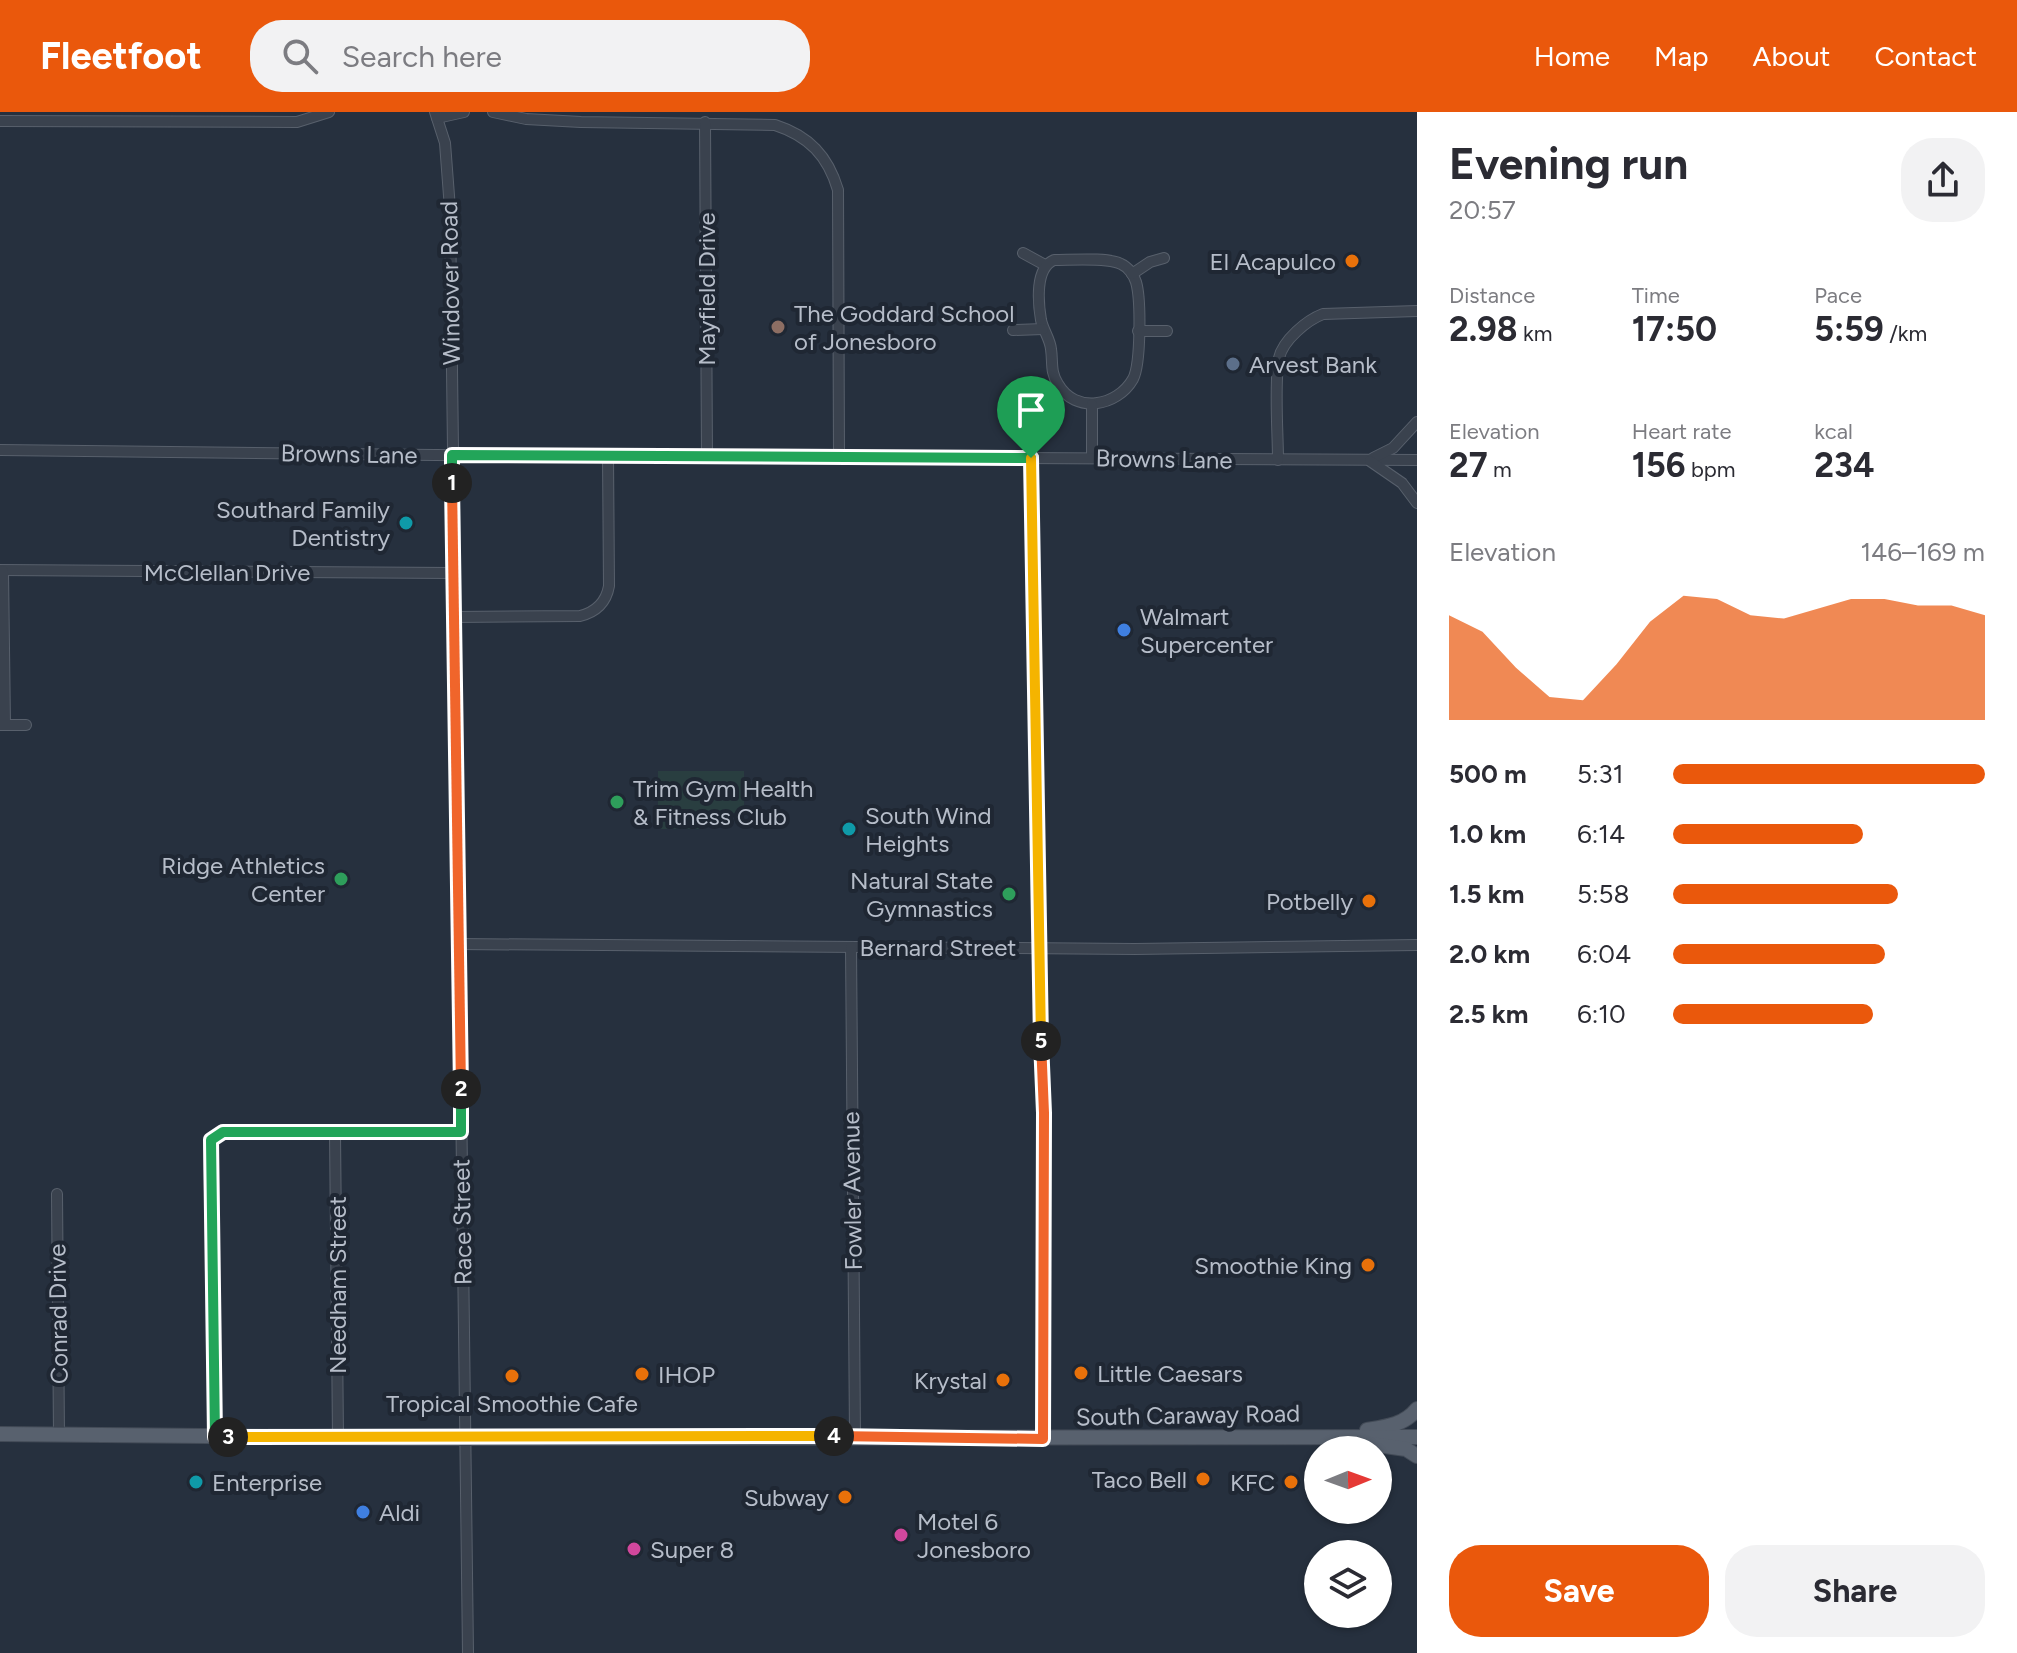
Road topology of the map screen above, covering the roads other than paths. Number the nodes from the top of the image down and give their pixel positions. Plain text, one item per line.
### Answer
1 (329, 112) edge
2 (464, 112) edge
3 (493, 112) edge
4 (436, 115) edge
5 (34, 117) edge
6 (0, 121) edge
7 (705, 122) junction
8 (1023, 253) dead end
9 (1164, 258) dead end
10 (1045, 265) junction
11 (1132, 274) junction
12 (1417, 311) edge
13 (1043, 329) junction
14 (1013, 330) dead end
15 (1138, 331) junction
16 (1167, 331) dead end
17 (1092, 404) junction
18 (1417, 422) edge
19 (0, 450) edge
20 (452, 455) junction
21 (608, 456) junction
22 (707, 456) junction
23 (839, 456) junction
24 (1031, 458) junction
25 (1092, 458) junction
26 (1278, 460) junction
27 (1368, 460) junction
28 (1417, 460) edge
29 (1417, 503) edge
30 (2, 570) edge
31 (453, 573) junction
32 (454, 617) junction
33 (2, 725) edge
34 (26, 725) dead end
35 (459, 944) junction
36 (1417, 945) edge
37 (851, 947) junction
38 (1038, 947) junction
39 (461, 1132) junction
40 (335, 1133) junction
41 (57, 1194) dead end
42 (1417, 1409) edge
43 (0, 1434) edge
44 (59, 1435) junction
45 (855, 1436) junction
46 (1304, 1436) edge
47 (1335, 1436) edge
48 (215, 1437) junction
49 (338, 1437) junction
50 (1392, 1437) edge
51 (1417, 1437) edge
52 (466, 1438) junction
53 (1043, 1439) junction
54 (1392, 1447) edge
55 (1417, 1456) edge
56 (468, 1653) edge

1 - 5 street
2 - 4 street
3 - 7 street
4 - 20 street, Windover Road
5 - 6 street
7 - 22 street, Mayfield Drive
7 - 23 street
8 - 10 street
9 - 11 street
10 - 11 street
10 - 13 street
11 - 15 street
12 - 26 street
13 - 14 street
13 - 17 street
15 - 16 street
15 - 17 street
17 - 25 street
18 - 27 street
19 - 20 street, Browns Lane
20 - 21 street, Browns Lane
20 - 31 street, Race Street
21 - 22 street, Browns Lane
21 - 32 street
22 - 23 street, Browns Lane
23 - 24 street, Browns Lane
24 - 25 street, Browns Lane
24 - 38 street
25 - 26 street, Browns Lane
26 - 27 street, Browns Lane
27 - 28 street, Browns Lane
27 - 29 street
30 - 31 street, McClellan Drive
30 - 33 street
31 - 32 street, Race Street
32 - 35 street, Race Street
33 - 34 street
35 - 37 street, Bernard Street
35 - 39 street, Race Street
36 - 38 street, Bernard Street
37 - 38 street, Bernard Street
37 - 45 street, Fowler Avenue
38 - 53 street
39 - 40 street
39 - 52 street, Race Street
40 - 48 street
40 - 49 street, Needham Street
41 - 44 street, Conrad Drive
42 - 47 main road
43 - 44 main road, South Caraway Road
44 - 48 main road, South Caraway Road
45 - 52 main road, South Caraway Road
45 - 53 main road, South Caraway Road
46 - 53 main road, South Caraway Road
48 - 49 main road, South Caraway Road
49 - 52 main road, South Caraway Road
50 - 51 main road, South Caraway Road
52 - 56 street, Race Street
54 - 55 main road

